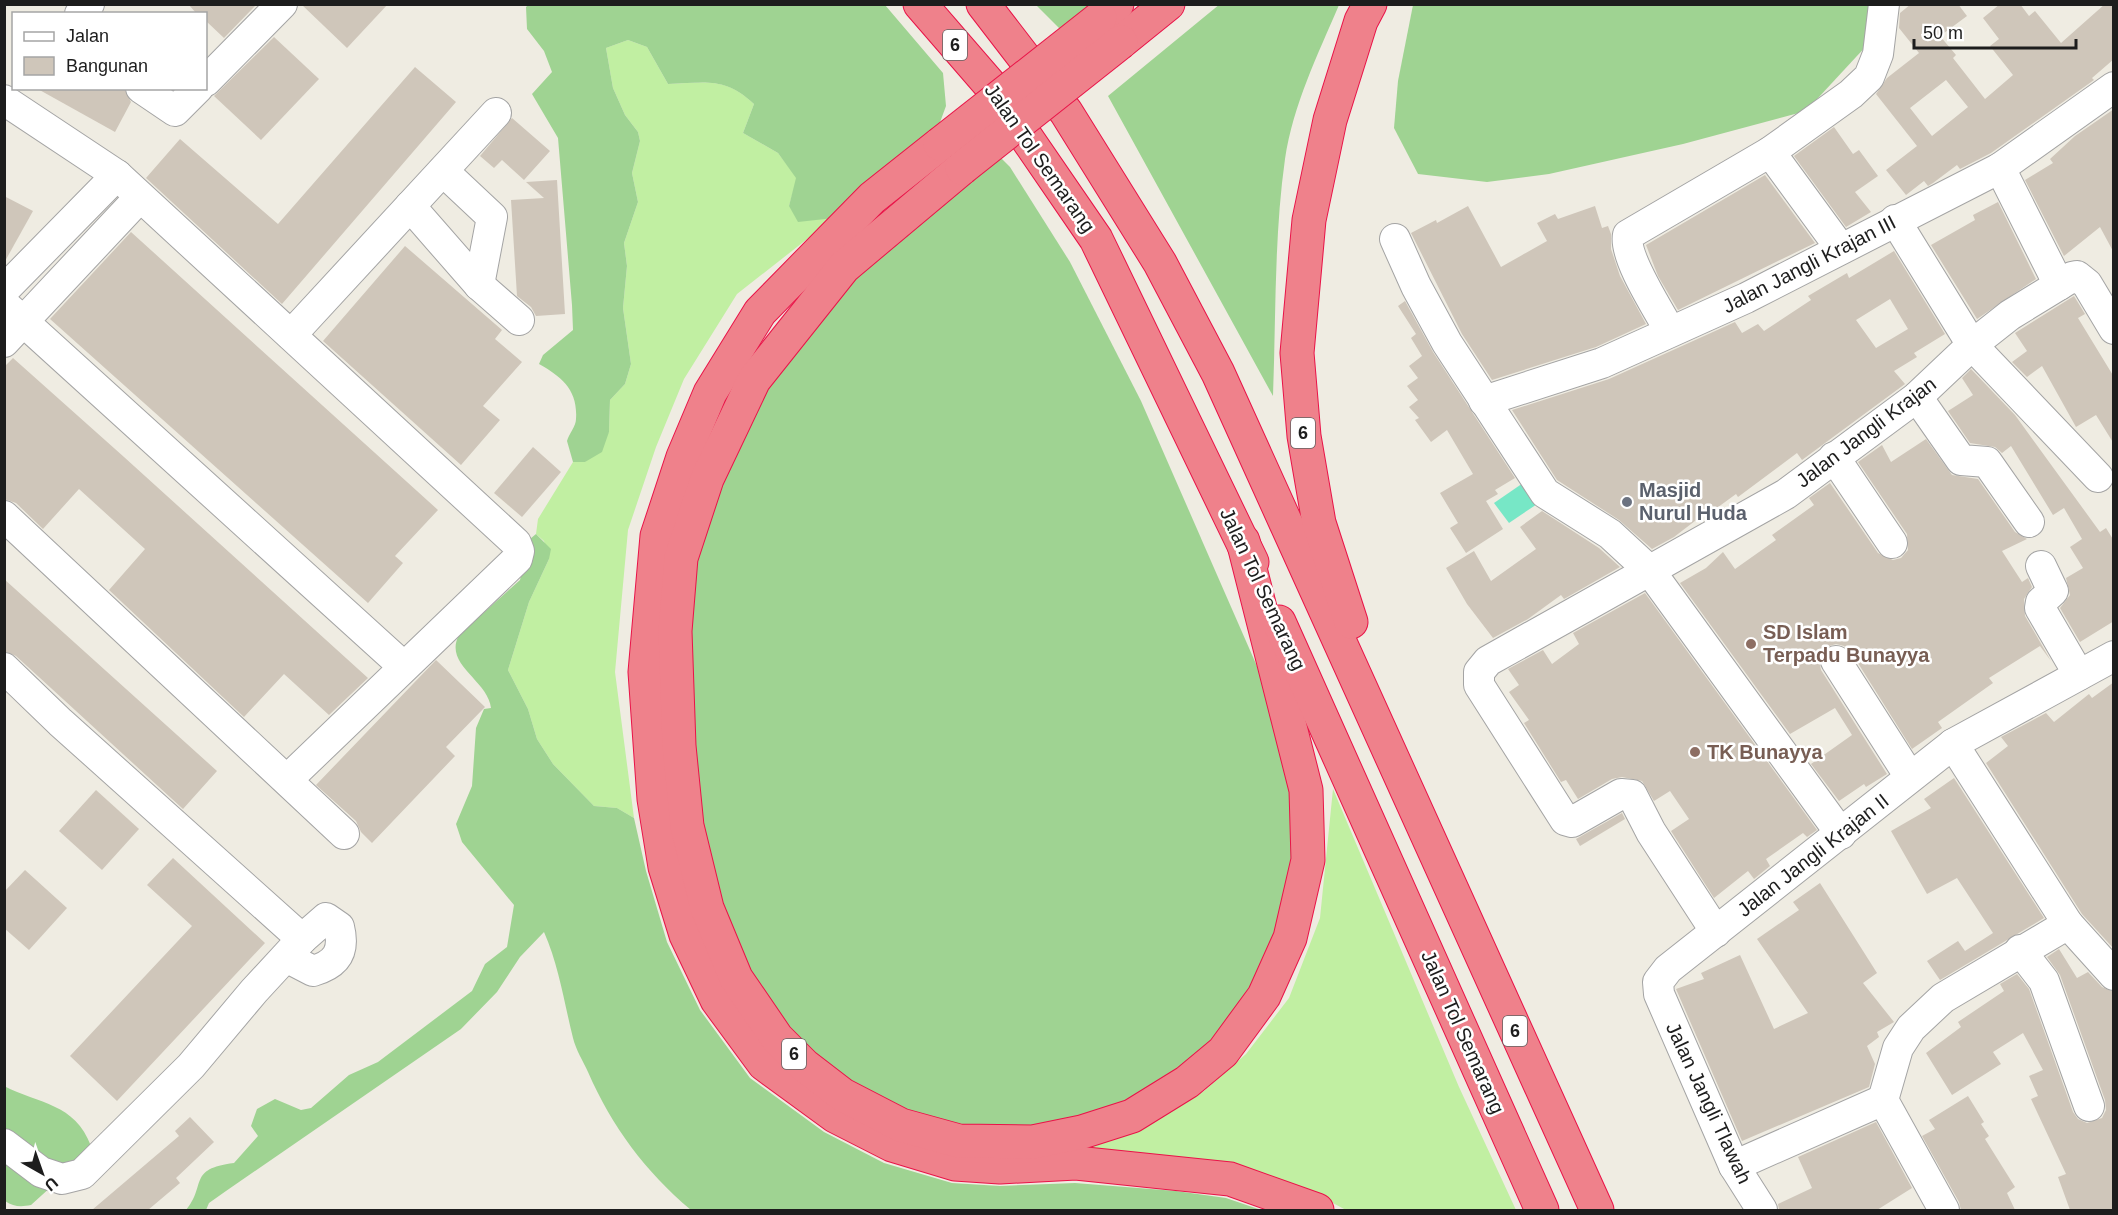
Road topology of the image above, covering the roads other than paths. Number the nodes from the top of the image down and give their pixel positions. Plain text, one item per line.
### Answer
1 (282, 4) edge
2 (920, 4) edge
3 (982, 4) edge
4 (1168, 4) edge
5 (1370, 4) edge
6 (1884, 4) edge
7 (1113, 21) edge
8 (207, 80) edge
9 (2114, 87) edge
10 (144, 90) edge
11 (196, 90) edge
12 (4, 100) edge
13 (496, 113) dead end
14 (1770, 152) junction
15 (2000, 168) junction
16 (443, 171) junction
17 (117, 175) junction
18 (140, 196) junction
19 (410, 206) junction
20 (1895, 220) junction
21 (1395, 239) dead end
22 (1841, 249) junction
23 (479, 285) junction
24 (2059, 285) junction
25 (4, 290) edge
26 (519, 320) dead end
27 (11, 322) edge
28 (2114, 329) edge
29 (1670, 331) junction
30 (291, 335) junction
31 (1972, 345) junction
32 (1917, 397) junction
33 (1484, 400) junction
34 (1834, 457) junction
35 (2098, 477) dead end
36 (4, 516) edge
37 (2029, 522) dead end
38 (1243, 541) junction
39 (1892, 543) dead end
40 (2041, 566) dead end
41 (1650, 572) junction
42 (2114, 656) edge
43 (1836, 661) dead end
44 (403, 666) junction
45 (4, 668) edge
46 (2079, 675) junction
47 (1953, 744) junction
48 (1910, 777) junction
49 (288, 779) junction
50 (344, 834) dead end
51 (1841, 834) junction
52 (1433, 851) junction
53 (2068, 924) junction
54 (1716, 932) junction
55 (2020, 950) junction
56 (2114, 975) edge
57 (1659, 994) joint
58 (1883, 1100) junction
59 (2089, 1106) dead end
60 (4, 1144) edge
61 (1734, 1166) junction
62 (1317, 1210) edge
63 (1542, 1210) edge
64 (1597, 1210) edge
65 (1762, 1210) edge
66 (1944, 1210) edge

1 - 8 street
2 - 38 highway, Jalan Tol Semarang / 6
3 - 52 highway, 6
4 - 7 highway, 6
5 - 52 highway, 6
6 - 14 street
7 - 38 highway, 6, bridge
7 - 62 highway, 6, bridge
9 - 15 street, Jalan Jangli Krajan III
10 - 11 street
12 - 17 street
13 - 16 street
14 - 22 street
14 - 29 street
15 - 20 street, Jalan Jangli Krajan III
15 - 24 street
16 - 19 street
16 - 23 street
17 - 18 street
17 - 25 street
18 - 27 street
18 - 30 street
19 - 23 street
19 - 30 street
20 - 22 street, Jalan Jangli Krajan III
20 - 31 street
21 - 33 street
22 - 29 street, Jalan Jangli Krajan III
23 - 26 street
24 - 28 street, Jalan Jangli Krajan
24 - 31 street, Jalan Jangli Krajan
27 - 44 street
29 - 33 street, Jalan Jangli Krajan III
30 - 44 street
31 - 32 street, Jalan Jangli Krajan
31 - 35 street
32 - 34 street, Jalan Jangli Krajan
32 - 37 street
33 - 41 street
34 - 39 street
34 - 41 street, Jalan Jangli Krajan
36 - 49 street
38 - 63 highway, Jalan Tol Semarang / 6
40 - 46 street
41 - 51 street
41 - 54 street, Jalan Jangli Krajan
42 - 46 street, Jalan Jangli Krajan II
43 - 48 street
44 - 49 street
45 - 60 street
46 - 47 street, Jalan Jangli Krajan II
47 - 48 street, Jalan Jangli Krajan II
47 - 53 street
48 - 51 street, Jalan Jangli Krajan II
49 - 50 street
51 - 54 street, Jalan Jangli Krajan II
52 - 64 highway, 6
53 - 55 street
53 - 56 street
54 - 57 street, Jalan Jangli Krajan II
55 - 58 street
55 - 59 street
57 - 61 street, Jalan Jangli Tlawah
58 - 61 street
58 - 66 street
61 - 65 street, Jalan Jangli Tlawah

